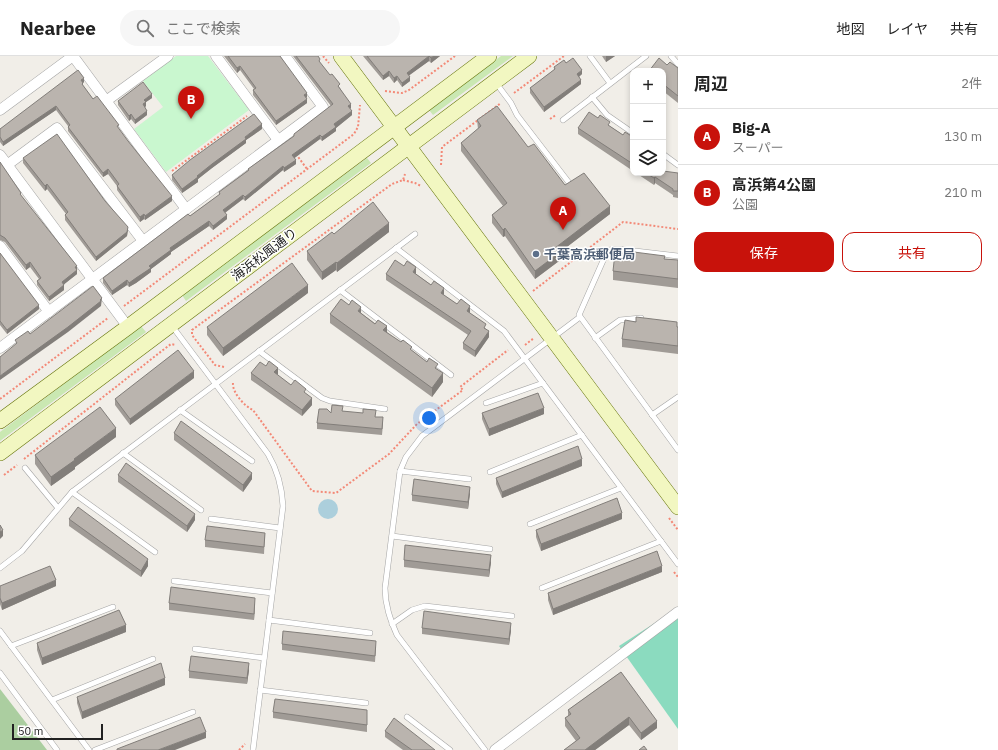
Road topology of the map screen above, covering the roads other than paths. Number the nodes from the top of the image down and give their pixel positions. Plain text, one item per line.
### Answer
1 (73, 56) edge
2 (168, 56) edge
3 (216, 56) edge
4 (285, 56) edge
5 (341, 56) edge
6 (489, 56) edge
7 (529, 56) edge
8 (590, 56) edge
9 (646, 56) edge
10 (671, 56) edge
11 (678, 64) edge
12 (494, 82) junction
13 (610, 83) junction
14 (592, 97) junction
15 (106, 101) junction
16 (0, 110) edge
17 (563, 120) dead end
18 (394, 127) junction
19 (630, 131) edge
20 (281, 139) junction
21 (408, 146) junction
22 (0, 155) edge
23 (666, 156) edge
24 (7, 165) junction
25 (678, 165) edge
26 (570, 184) edge
27 (186, 209) junction
28 (415, 234) dead end
29 (143, 241) junction
30 (0, 246) edge
31 (396, 248) junction
32 (678, 256) edge
33 (92, 279) junction
34 (340, 290) junction
35 (157, 305) junction
36 (49, 312) junction
37 (580, 318) junction
38 (650, 319) edge
39 (171, 324) junction
40 (128, 327) junction
41 (552, 338) junction
42 (595, 338) junction
43 (0, 348) edge
44 (259, 351) junction
45 (525, 359) junction
46 (451, 375) dead end
47 (543, 382) junction
48 (216, 383) junction
49 (678, 396) edge
50 (486, 403) dead end
51 (385, 409) dead end
52 (180, 410) junction
53 (652, 415) junction
54 (0, 420) edge
55 (582, 435) junction
56 (678, 450) edge
57 (0, 453) edge
58 (123, 453) junction
59 (252, 461) dead end
60 (25, 468) dead end
61 (400, 471) junction
62 (490, 472) dead end
63 (469, 479) dead end
64 (621, 488) junction
65 (72, 492) junction
66 (678, 507) edge
67 (58, 508) junction
68 (201, 510) dead end
69 (210, 519) dead end
70 (530, 524) dead end
71 (280, 528) junction
72 (392, 536) junction
73 (661, 541) junction
74 (490, 548) dead end
75 (155, 552) dead end
76 (678, 564) edge
77 (0, 568) edge
78 (174, 581) dead end
79 (542, 588) dead end
80 (272, 593) junction
81 (113, 607) dead end
82 (678, 612) edge
83 (512, 616) dead end
84 (269, 620) junction
85 (392, 624) junction
86 (0, 632) edge
87 (370, 633) dead end
88 (11, 646) junction
89 (195, 649) dead end
90 (264, 658) junction
91 (153, 659) dead end
92 (0, 673) edge
93 (260, 690) junction
94 (52, 700) junction
95 (366, 703) dead end
96 (193, 712) dead end
97 (407, 717) dead end
98 (56, 750) edge
99 (89, 750) edge
100 (96, 750) edge
101 (253, 750) edge
102 (450, 750) edge
103 (484, 750) edge
104 (495, 750) edge

1 - 15 street
1 - 16 street
2 - 15 street
3 - 20 street
4 - 20 street
5 - 18 street
6 - 18 street, 海浜松風通り
7 - 12 street, 海浜松風通り
8 - 13 lane
9 - 13 lane
10 - 11 lane
12 - 21 street, 海浜松風通り
12 - 26 lane
13 - 14 lane
14 - 17 lane
14 - 19 lane
15 - 27 street
18 - 21 street
18 - 35 street, 海浜松風通り
20 - 27 street
21 - 39 street, 海浜松風通り
21 - 41 street
22 - 24 street
23 - 25 lane
24 - 29 street
24 - 33 street
27 - 29 street
28 - 31 lane
29 - 33 street
30 - 36 street
31 - 34 lane
31 - 45 lane
32 - 37 lane
33 - 36 street
33 - 40 street
34 - 44 lane
34 - 46 lane
35 - 39 street
35 - 40 street, 海浜松風通り
36 - 43 street
37 - 41 lane
37 - 42 lane
38 - 42 lane
39 - 48 lane
39 - 57 street, 海浜松風通り
40 - 54 street, 海浜松風通り
41 - 45 lane
41 - 66 street
42 - 53 lane
44 - 48 lane
44 - 51 lane
45 - 47 lane
45 - 61 lane
47 - 50 lane
47 - 55 lane
48 - 52 lane
48 - 71 lane
49 - 53 lane
52 - 58 lane
52 - 59 lane
53 - 56 lane
55 - 62 lane
55 - 64 lane
58 - 65 lane
58 - 68 lane
60 - 67 lane
61 - 63 lane
61 - 72 lane
64 - 70 lane
64 - 73 lane
65 - 67 lane
65 - 75 lane
67 - 77 lane
69 - 71 lane
71 - 80 lane
72 - 74 lane
72 - 85 lane
73 - 76 lane
73 - 79 lane
78 - 80 lane
80 - 84 lane
81 - 88 lane
82 - 104 street
83 - 85 lane
84 - 87 lane
84 - 90 lane
85 - 103 lane
86 - 88 lane
88 - 94 lane
89 - 90 lane
90 - 93 lane
91 - 94 lane
92 - 98 lane
93 - 95 lane
93 - 101 lane
94 - 99 lane
96 - 100 lane
97 - 102 lane

